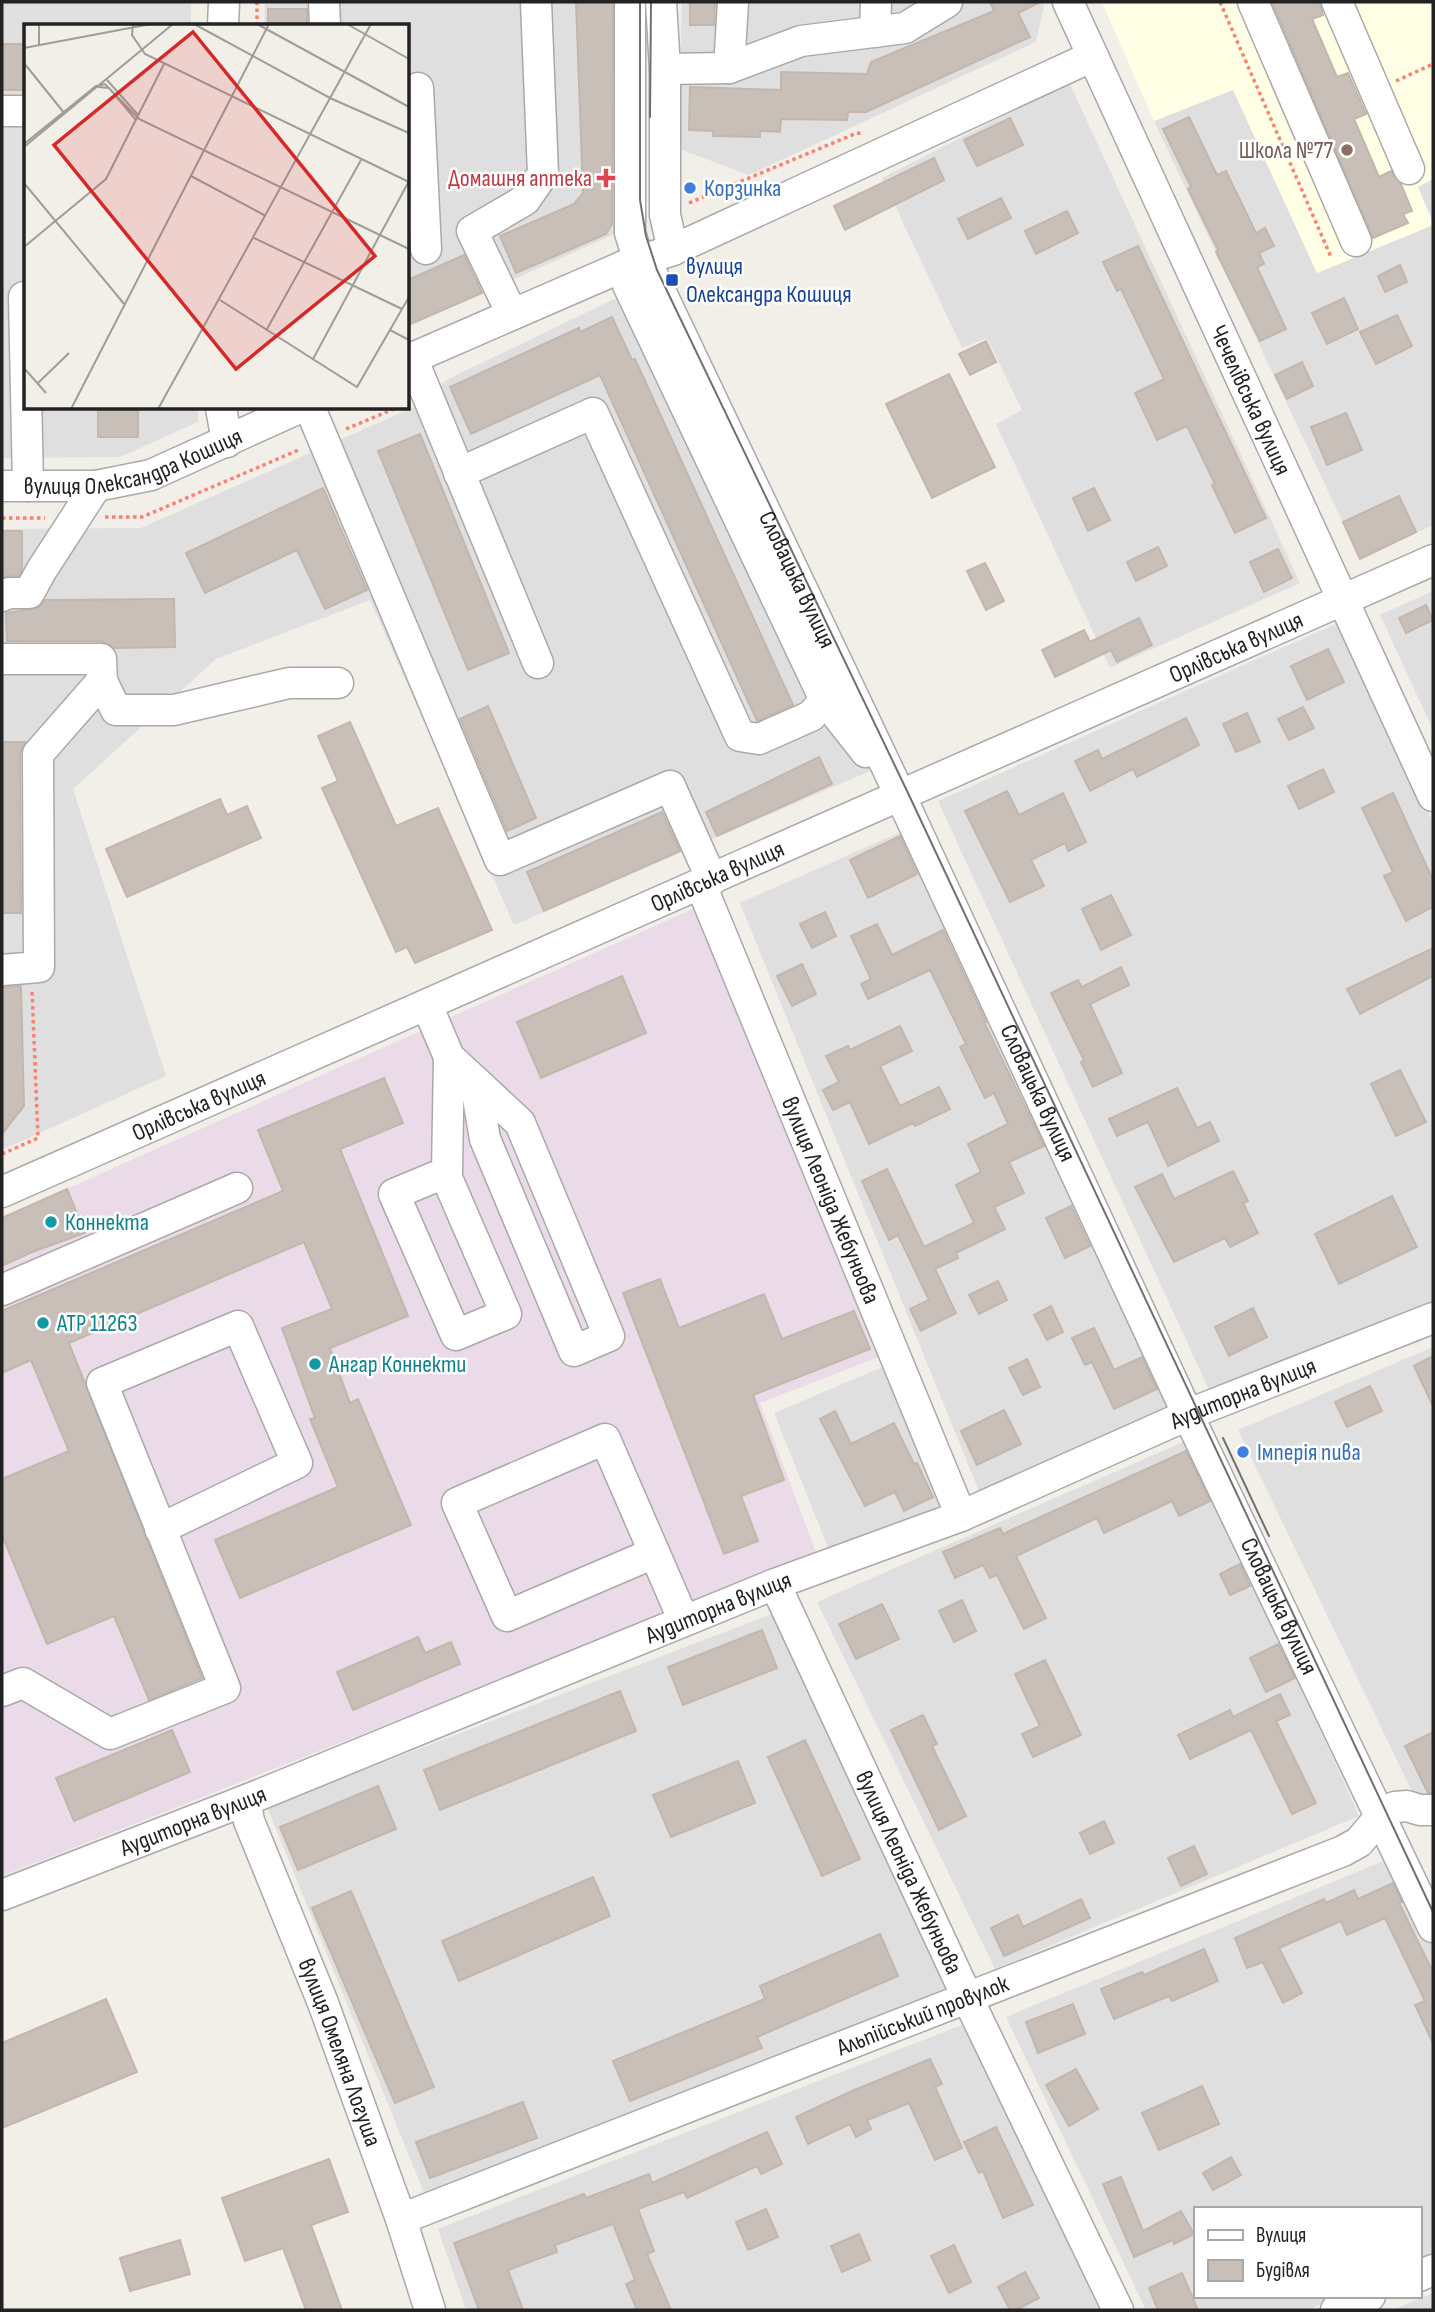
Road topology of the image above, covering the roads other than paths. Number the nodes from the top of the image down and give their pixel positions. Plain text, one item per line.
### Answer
1 (223, 2) edge
2 (324, 2) edge
3 (536, 2) edge
4 (630, 2) edge
5 (661, 2) edge
6 (733, 2) edge
7 (876, 2) edge
8 (947, 2) edge
9 (1068, 2) edge
10 (1253, 2) edge
11 (1337, 2) edge
12 (223, 24) edge
13 (325, 24) edge
14 (875, 32) junction
15 (1093, 57) junction
16 (729, 68) junction
17 (665, 69) junction
18 (418, 88) dead end
19 (2, 111) edge
20 (24, 111) edge
21 (1409, 169) dead end
22 (472, 231) junction
23 (1356, 241) dead end
24 (673, 250) junction
25 (417, 253) edge
26 (636, 262) junction
27 (24, 297) dead end
28 (512, 314) junction
29 (410, 359) edge
30 (221, 410) edge
31 (311, 410) edge
32 (281, 412) edge
33 (228, 442) junction
34 (459, 473) junction
35 (15, 486) edge
36 (96, 486) junction
37 (1433, 560) edge
38 (2, 596) edge
39 (1342, 601) junction
40 (2, 659) edge
41 (538, 663) dead end
42 (102, 681) junction
43 (338, 683) dead end
44 (825, 700) junction
45 (1433, 796) edge
46 (901, 797) junction
47 (706, 882) junction
48 (2, 970) edge
49 (427, 1005) junction
50 (449, 1057) junction
51 (475, 1081) junction
52 (447, 1171) junction
53 (237, 1188) dead end
54 (2, 1192) edge
55 (2, 1290) edge
56 (1433, 1318) edge
57 (1188, 1415) junction
58 (961, 1516) junction
59 (160, 1529) junction
60 (654, 1553) junction
61 (775, 1584) junction
62 (684, 1621) junction
63 (2, 1691) edge
64 (249, 1799) junction
65 (1433, 1810) edge
66 (1381, 1815) junction
67 (2, 1895) edge
68 (1433, 1927) edge
69 (968, 1999) junction
70 (401, 2219) junction
71 (1365, 2298) edge
72 (430, 2310) edge
73 (1118, 2310) edge
74 (1336, 2310) edge

1 - 12 street
2 - 13 street
3 - 22 street
4 - 26 street, Словацька вулиця
5 - 17 street
6 - 16 street
7 - 14 street
8 - 14 street
9 - 15 street, Чечелівська вулиця
10 - 23 street
11 - 21 street
14 - 16 street
15 - 24 street
15 - 39 street, Чечелівська вулиця
16 - 17 street
17 - 24 street
18 - 25 street
19 - 20 street
22 - 25 street
22 - 28 street
24 - 26 street
26 - 28 street
26 - 44 street
26 - 46 street, Словацька вулиця
27 - 35 street
28 - 29 street
29 - 34 street
30 - 33 street
31 - 47 street, вулиця Леоніда Жебуньова
32 - 33 street, вулиця Олександра Кошиця
33 - 36 street, вулиця Олександра Кошиця
34 - 41 street
34 - 44 street
35 - 36 street, вулиця Олександра Кошиця
36 - 38 street
37 - 39 street, Орлівська вулиця
39 - 45 street, Чечелівська вулиця
39 - 46 street, Орлівська вулиця
40 - 42 street
42 - 43 street
42 - 48 street
44 - 46 street
46 - 47 street, Орлівська вулиця
46 - 57 street, Словацька вулиця
47 - 49 street, Орлівська вулиця
47 - 58 street, вулиця Леоніда Жебуньова
49 - 50 street
49 - 54 street, Орлівська вулиця
50 - 51 street
50 - 52 street
51 - 51 street
52 - 52 street
53 - 55 street
56 - 57 street, Аудиторна вулиця
57 - 58 street, Аудиторна вулиця
57 - 66 street, Словацька вулиця
58 - 61 street, Аудиторна вулиця
59 - 59 street
59 - 63 street
60 - 60 street
60 - 62 street
61 - 62 street, Аудиторна вулиця
61 - 69 street, вулиця Леоніда Жебуньова
62 - 64 street, Аудиторна вулиця
64 - 67 street, Аудиторна вулиця
64 - 70 street, вулиця Омеляна Логуша
65 - 66 street
66 - 68 street, Словацька вулиця
66 - 69 street, Альпійський провулок
69 - 70 street, Альпійський провулок
69 - 73 street, вулиця Леоніда Жебуньова
70 - 72 street, вулиця Омеляна Логуша
71 - 74 street

